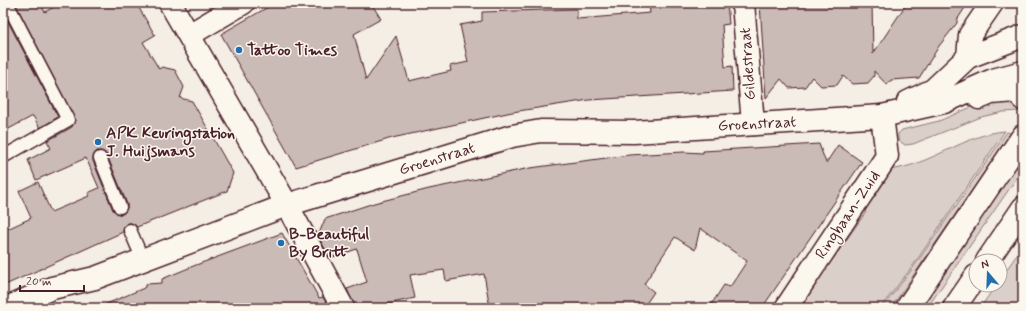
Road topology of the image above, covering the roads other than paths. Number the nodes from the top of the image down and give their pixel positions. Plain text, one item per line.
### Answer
1 (7, 3) edge
2 (170, 3) edge
3 (243, 3) edge
4 (744, 3) edge
5 (992, 3) edge
6 (188, 35) junction
7 (1023, 36) edge
8 (968, 57) junction
9 (1023, 58) edge
10 (1023, 72) edge
11 (1023, 99) edge
12 (944, 102) junction
13 (882, 116) junction
14 (753, 124) junction
15 (1023, 136) edge
16 (3, 157) edge
17 (100, 158) dead end
18 (287, 205) junction
19 (120, 207) dead end
20 (1023, 208) edge
21 (130, 230) dead end
22 (992, 253) edge
23 (143, 260) junction
24 (968, 288) edge
25 (11, 307) edge
26 (343, 308) edge
27 (786, 308) edge
28 (907, 308) edge
29 (954, 308) edge

1 - 16 lane
2 - 6 street
3 - 6 street
4 - 14 street, Gildestraat
5 - 8 street
6 - 18 street
7 - 8 street
8 - 13 street
9 - 12 street
10 - 12 street
11 - 13 street
12 - 13 street
13 - 14 street, Groenstraat
13 - 27 street, Ringbaan-Zuid
14 - 18 street, Groenstraat
15 - 28 street
17 - 19 lane
18 - 23 street, Groenstraat
18 - 26 street
20 - 22 street
21 - 23 lane
23 - 25 street, Groenstraat
24 - 29 street

